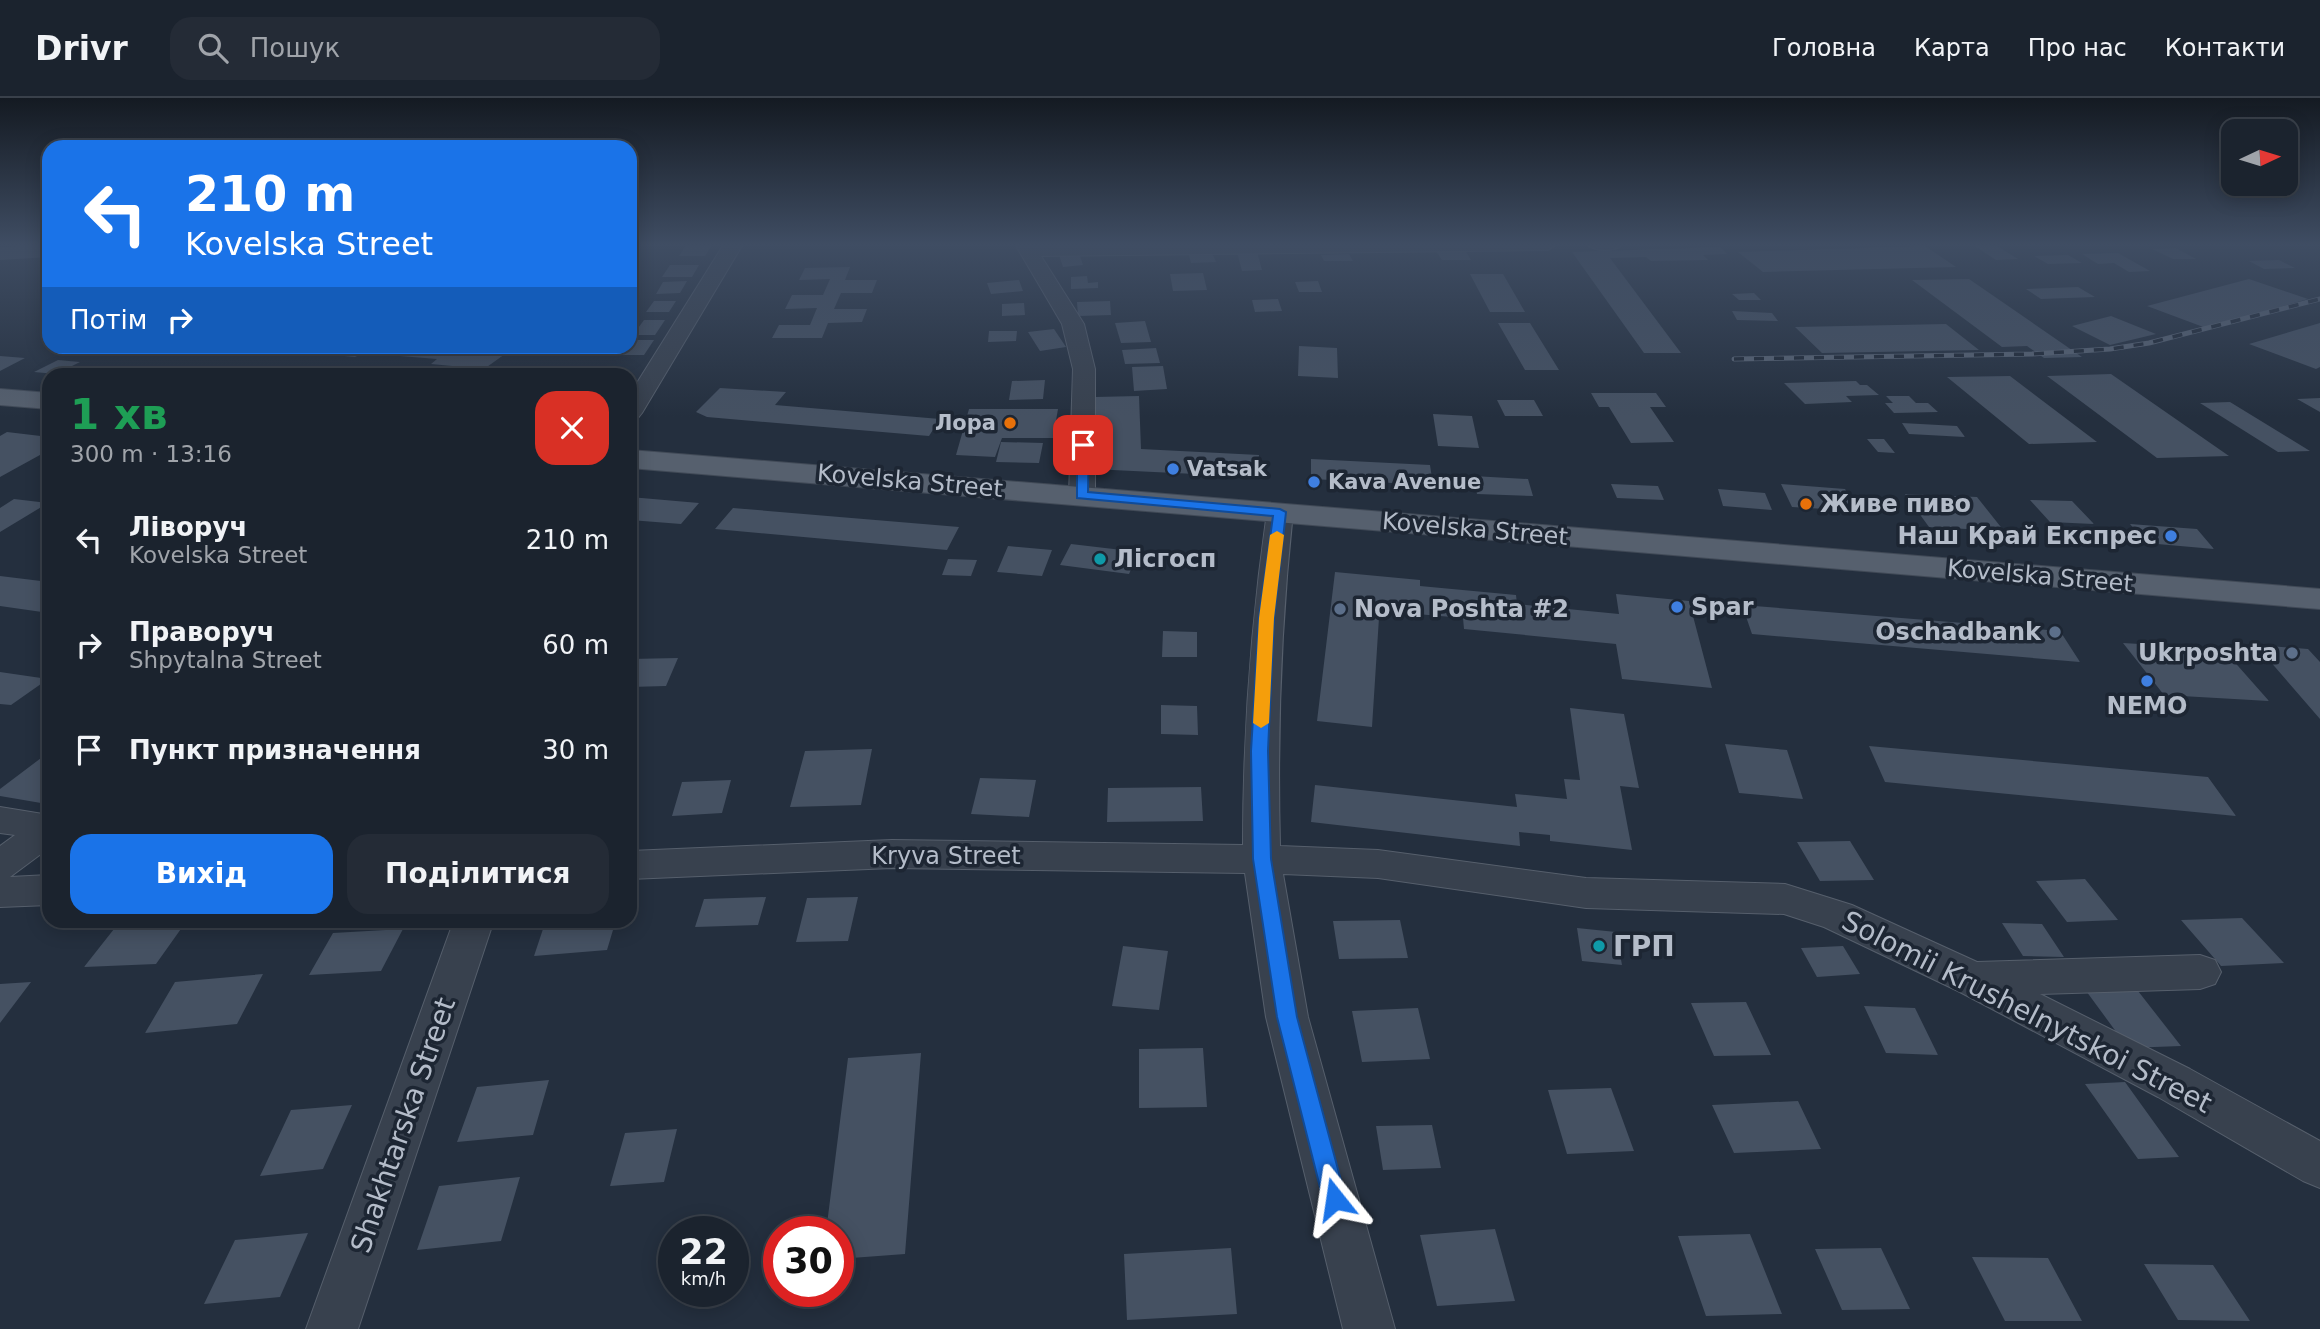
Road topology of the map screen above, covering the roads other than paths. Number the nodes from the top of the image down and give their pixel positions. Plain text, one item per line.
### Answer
1 (699, 301) edge
2 (1059, 301) edge
3 (0, 397) edge
4 (42, 400) edge
5 (637, 402) edge
6 (637, 460) edge
7 (1082, 495) junction
8 (1280, 512) junction
9 (2320, 599) edge
10 (0, 820) edge
11 (42, 827) edge
12 (42, 833) edge
13 (1262, 859) junction
14 (637, 865) edge
15 (0, 866) edge
16 (42, 890) edge
17 (0, 892) edge
18 (471, 928) edge
19 (2200, 972) dead end
20 (1973, 979) junction
21 (2320, 1166) edge
22 (332, 1329) edge
23 (1369, 1329) edge

1 - 5 street
2 - 7 street
3 - 4 main road
6 - 7 main road, Kovelska Street
7 - 8 main road, Kovelska Street
8 - 9 main road, Kovelska Street
8 - 13 street
10 - 11 street
12 - 15 street
13 - 14 street, Kryva Street
13 - 20 street, Solomii Krushelnytskoi Street
13 - 23 street
16 - 17 street
18 - 22 street, Shakhtarska Street
19 - 20 street
20 - 21 street, Solomii Krushelnytskoi Street

